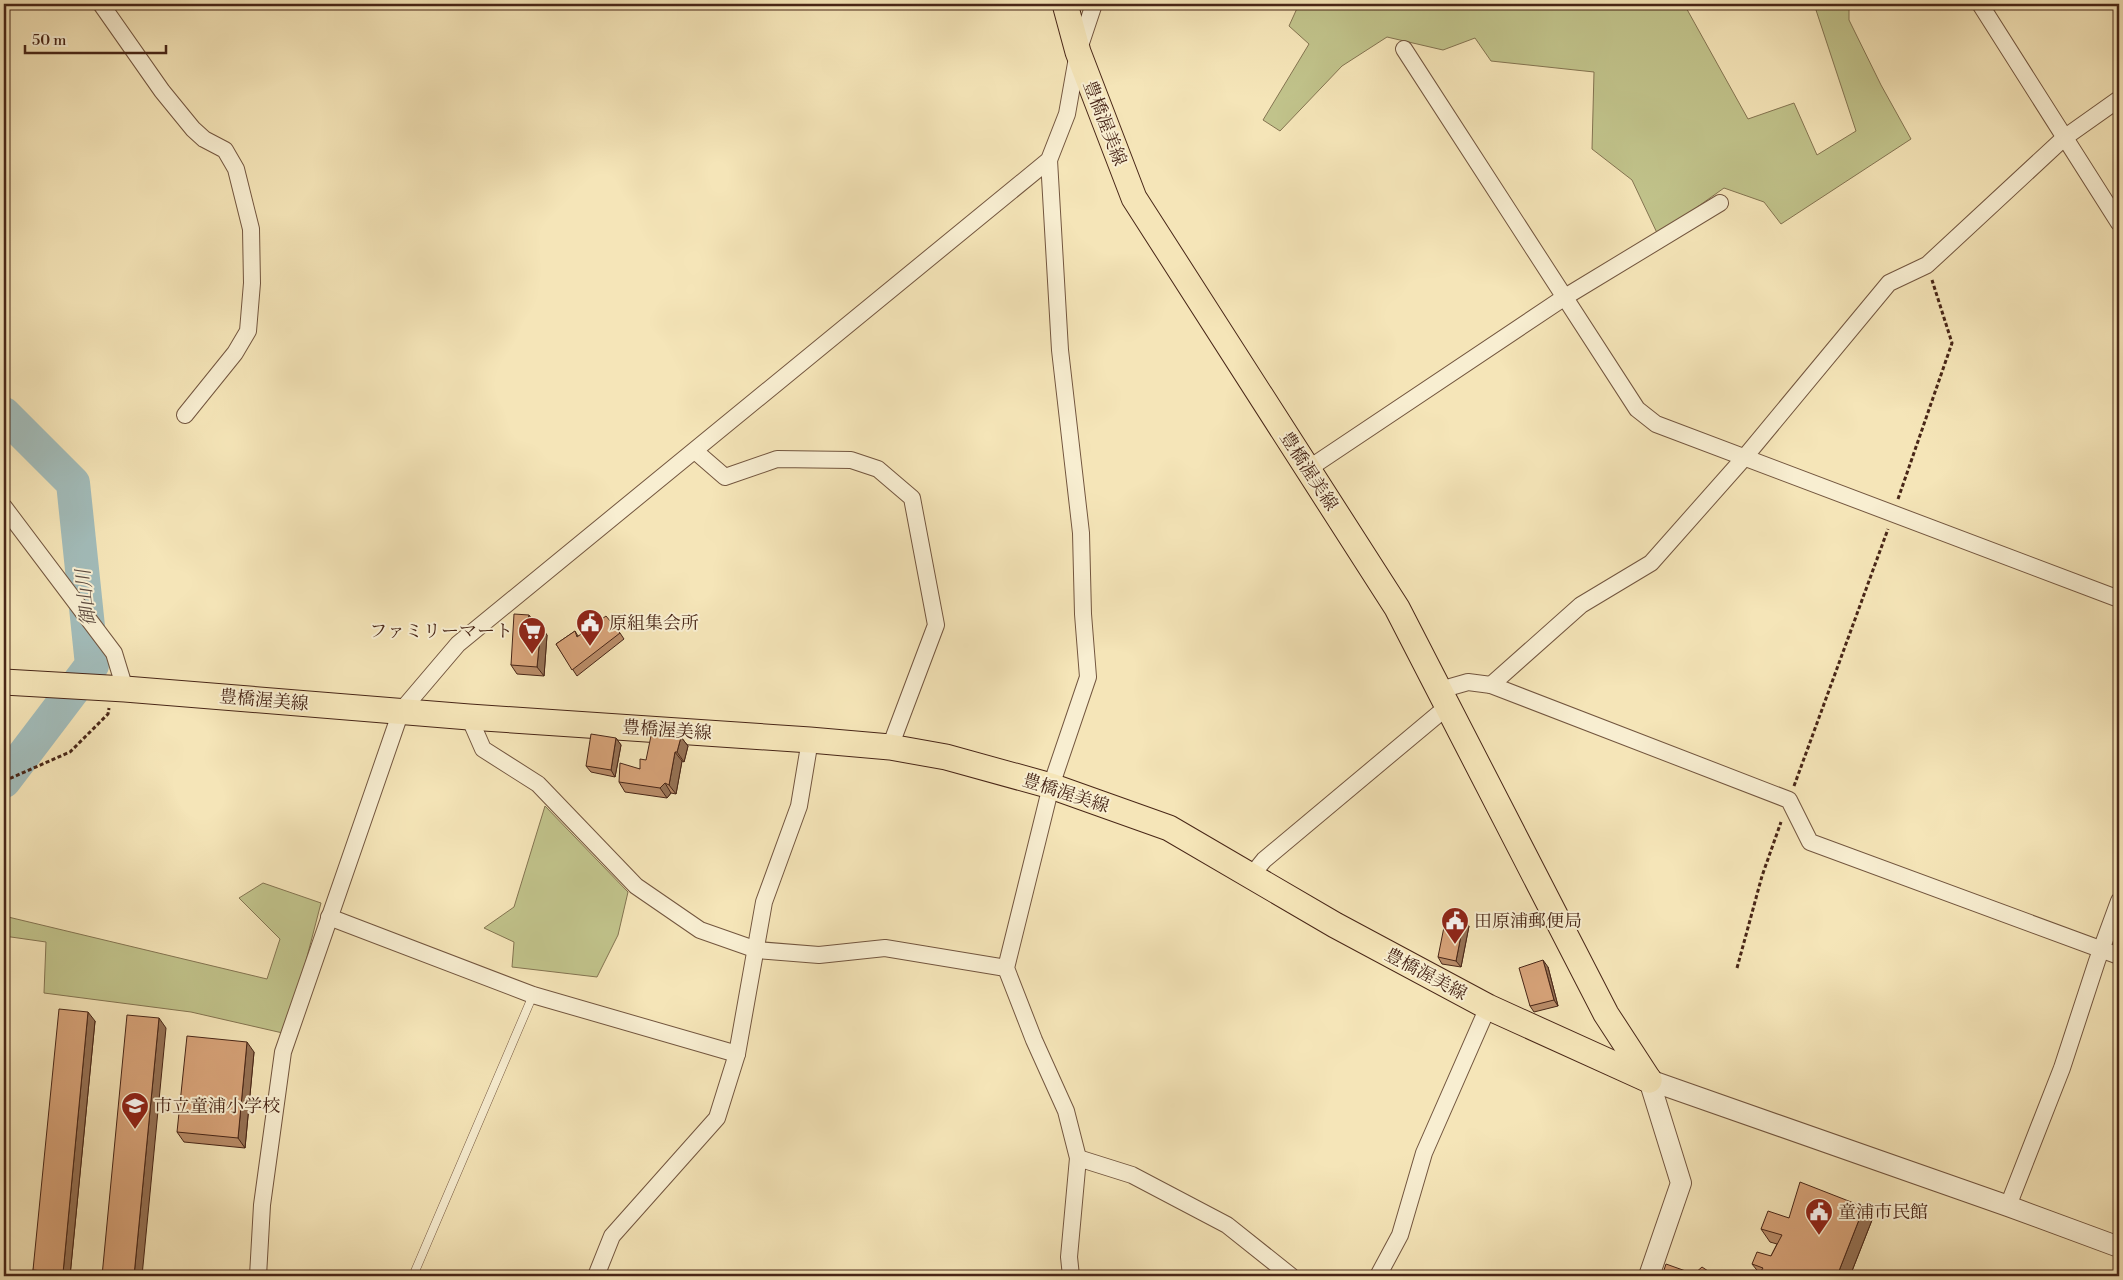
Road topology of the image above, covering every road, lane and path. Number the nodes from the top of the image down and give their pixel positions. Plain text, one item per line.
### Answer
1 (101, 4) edge
2 (1065, 4) edge
3 (1094, 4) edge
4 (1980, 4) edge
5 (1404, 49) dead end
6 (1078, 52) junction
7 (2119, 99) edge
8 (2064, 138) junction
9 (1049, 160) junction
10 (1720, 203) dead end
11 (2119, 223) edge
12 (1927, 265) junction
13 (1565, 297) junction
14 (185, 415) dead end
15 (695, 451) junction
16 (1744, 458) junction
17 (1308, 469) junction
18 (4, 507) edge
19 (1893, 515) junction
20 (2119, 598) edge
21 (4, 682) edge
22 (1490, 685) junction
23 (119, 689) junction
24 (1444, 698) junction
25 (402, 711) junction
26 (468, 717) junction
27 (810, 740) junction
28 (890, 747) junction
29 (4, 781) edge
30 (1051, 786) junction
31 (1789, 800) junction
32 (1251, 876) junction
33 (2119, 901) edge
34 (329, 917) junction
35 (2102, 949) junction
36 (757, 950) junction
37 (2119, 956) edge
38 (1006, 968) junction
39 (1737, 968) dead end
40 (533, 995) junction
41 (1488, 1008) junction
42 (737, 1054) junction
43 (1648, 1080) junction
44 (1078, 1158) junction
45 (2008, 1206) junction
46 (2119, 1247) edge
47 (258, 1276) edge
48 (413, 1276) edge
49 (596, 1276) edge
50 (1071, 1276) edge
51 (1291, 1276) edge
52 (1378, 1276) edge
53 (1649, 1276) edge

1 - 14 street
2 - 6 main road, 豊橋渥美線
3 - 6 street
4 - 8 street
5 - 13 street
6 - 9 street
6 - 17 main road, 豊橋渥美線
7 - 8 street
8 - 11 street
8 - 12 street
9 - 15 street
9 - 30 street
10 - 13 street
12 - 16 street
12 - 19 path
13 - 16 street
13 - 17 street
15 - 25 street
15 - 28 street
16 - 19 street
16 - 22 street
17 - 24 main road, 豊橋渥美線
18 - 23 street
19 - 20 street
19 - 31 path
21 - 23 main road, 豊橋渥美線
22 - 24 street
22 - 31 street
23 - 25 main road, 豊橋渥美線
23 - 29 path
24 - 32 street
24 - 43 main road, 豊橋渥美線
25 - 26 main road, 豊橋渥美線
25 - 34 street
26 - 27 main road, 豊橋渥美線
26 - 36 street
27 - 28 main road, 豊橋渥美線
27 - 36 street
28 - 30 main road, 豊橋渥美線
30 - 32 main road, 豊橋渥美線
30 - 38 street
31 - 35 street
31 - 39 path
32 - 41 main road, 豊橋渥美線
33 - 35 street
34 - 40 street
34 - 47 street
35 - 37 street
35 - 45 street
36 - 38 street
36 - 42 street
38 - 44 street
40 - 42 street
40 - 48 lane
41 - 43 main road, 豊橋渥美線
41 - 52 street
42 - 49 street
43 - 45 street
43 - 53 street
44 - 50 street
44 - 51 street
45 - 46 street

